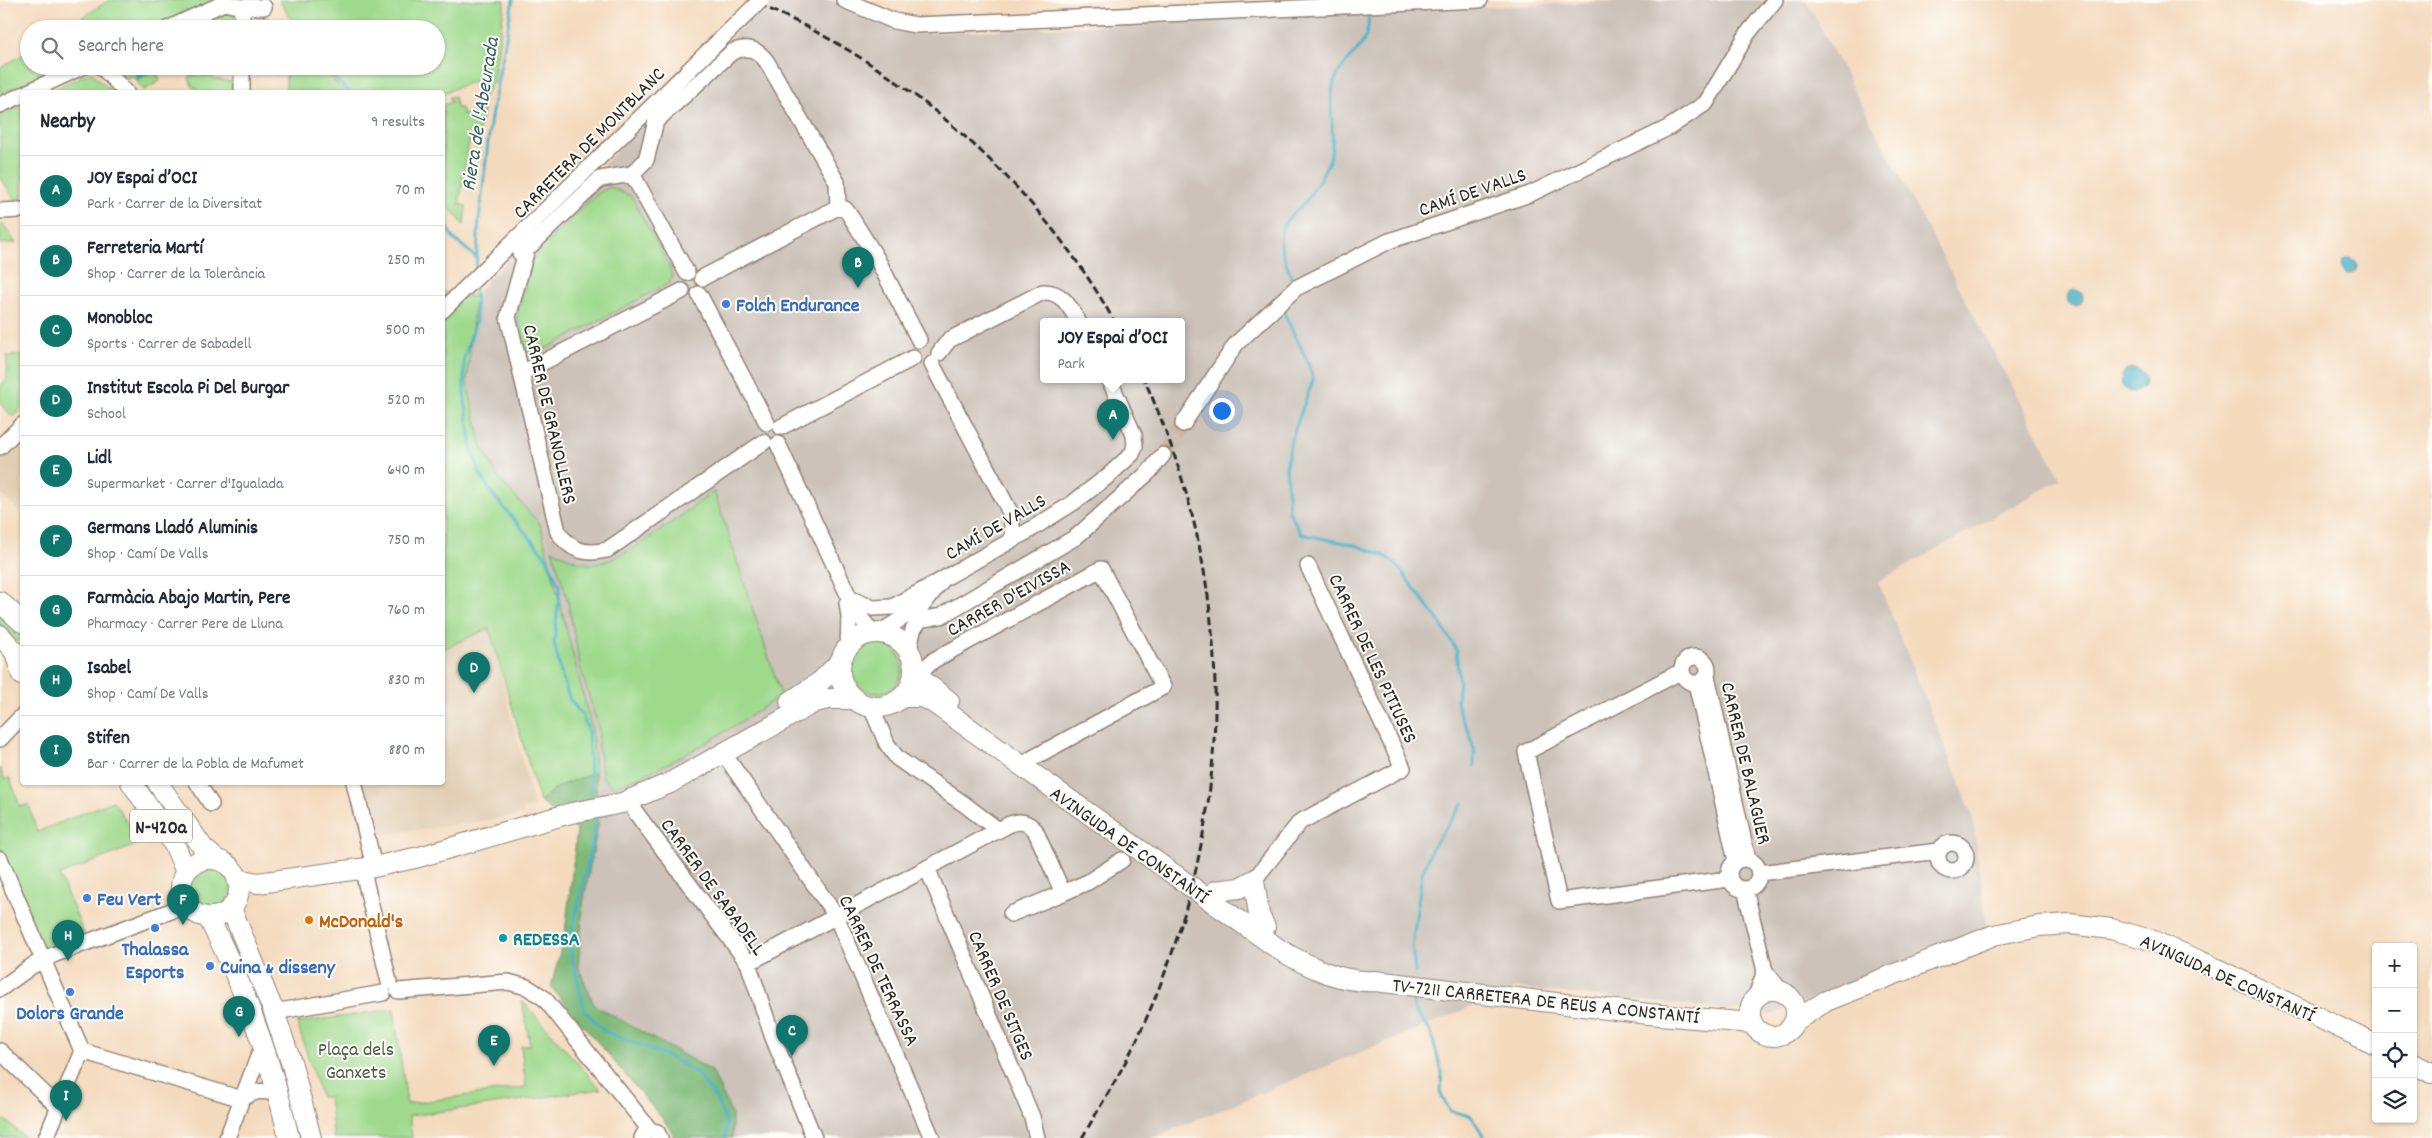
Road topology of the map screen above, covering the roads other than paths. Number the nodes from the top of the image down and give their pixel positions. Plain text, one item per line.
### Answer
1 (761, 0) edge
2 (1480, 0) edge
3 (1775, 0) edge
4 (848, 1) edge
5 (242, 7) junction
6 (264, 7) dead end
7 (187, 20) edge
8 (242, 20) edge
9 (689, 70) junction
10 (65, 75) edge
11 (110, 75) edge
12 (242, 75) edge
13 (32, 90) edge
14 (124, 90) edge
15 (242, 90) edge
16 (20, 96) edge
17 (0, 105) edge
18 (656, 121) junction
19 (632, 174) junction
20 (838, 207) junction
21 (528, 249) junction
22 (485, 271) junction
23 (686, 273) junction
24 (702, 278) junction
25 (682, 291) junction
26 (698, 294) junction
27 (445, 309) edge
28 (1076, 318) edge
29 (919, 340) junction
30 (912, 358) junction
31 (935, 359) junction
32 (521, 373) junction
33 (1111, 383) edge
34 (1184, 424) tunnel mouth
35 (774, 425) junction
36 (20, 427) edge
37 (771, 443) junction
38 (0, 447) edge
39 (1162, 455) tunnel mouth
40 (1011, 514) junction
41 (1030, 530) junction
42 (1013, 540) junction
43 (1308, 566) dead end
44 (943, 579) junction
45 (848, 594) junction
46 (0, 602) edge
47 (953, 609) junction
48 (20, 620) edge
49 (880, 633) junction
50 (0, 635) edge
51 (844, 654) junction
52 (913, 664) junction
53 (20, 668) edge
54 (1682, 670) junction
55 (1702, 680) junction
56 (904, 697) junction
57 (804, 701) junction
58 (862, 703) junction
59 (948, 714) junction
60 (20, 718) edge
61 (0, 738) edge
62 (715, 752) junction
63 (1029, 761) junction
64 (133, 785) edge
65 (159, 785) edge
66 (200, 785) edge
67 (354, 785) edge
68 (631, 800) junction
69 (210, 804) dead end
70 (568, 814) junction
71 (1101, 823) junction
72 (998, 830) junction
73 (1126, 851) junction
74 (1939, 851) dead end
75 (0, 859) edge
76 (217, 860) junction
77 (1742, 860) junction
78 (927, 868) junction
79 (366, 869) junction
80 (186, 872) junction
81 (1759, 874) junction
82 (1729, 879) junction
83 (1254, 880) junction
84 (1745, 889) junction
85 (1216, 891) junction
86 (1063, 893) junction
87 (235, 894) junction
88 (187, 905) junction
89 (1237, 909) junction
90 (1012, 914) dead end
91 (836, 916) junction
92 (208, 917) junction
93 (1266, 927) junction
94 (43, 960) junction
95 (748, 962) junction
96 (1301, 962) junction
97 (1765, 971) junction
98 (1369, 981) junction
99 (0, 989) edge
100 (390, 989) junction
101 (1790, 1005) junction
102 (1752, 1009) junction
103 (274, 1012) junction
104 (2372, 1044) edge
105 (262, 1047) junction
106 (0, 1051) edge
107 (82, 1051) junction
108 (106, 1058) junction
109 (2417, 1066) edge
110 (74, 1071) junction
111 (2432, 1073) edge
112 (278, 1094) junction
113 (242, 1100) junction
114 (59, 1108) junction
115 (651, 1135) edge
116 (46, 1138) edge
117 (227, 1138) edge
118 (289, 1138) edge
119 (311, 1138) edge
120 (814, 1138) edge
121 (932, 1138) edge
122 (1037, 1138) edge

1 - 9 street, CARRETERA DE MONTBLANC, bridge
2 - 4 street
3 - 34 street, CAMÍ DE VALLS
5 - 6 street
5 - 7 street
5 - 8 street
9 - 18 street
9 - 22 street, CARRETERA DE MONTBLANC
10 - 13 street
11 - 14 street
12 - 15 street
16 - 17 street
18 - 19 street
18 - 20 street
19 - 21 street
19 - 23 street
20 - 24 street
20 - 29 street
21 - 22 street
21 - 32 street, CARRER DE GRANOLLERS
22 - 27 street, CARRETERA DE MONTBLANC
23 - 24 street
23 - 25 street
24 - 26 street
25 - 26 street
25 - 32 street
26 - 35 street
28 - 31 street
29 - 30 street
29 - 31 street
30 - 31 street
30 - 35 street
31 - 40 street
32 - 37 street, CARRER DE GRANOLLERS
33 - 41 street, CAMÍ DE VALLS
35 - 37 street
35 - 37 street
36 - 38 street
37 - 45 street
39 - 47 street
40 - 41 street
40 - 42 street
41 - 42 street, CAMÍ DE VALLS
42 - 44 street, CAMÍ DE VALLS
43 - 83 street, CARRER DE LES PITIUSES
44 - 45 street
44 - 49 street, CAMÍ DE VALLS
45 - 49 street
45 - 51 street
46 - 48 main road
47 - 49 street
47 - 52 street
49 - 51 main road
49 - 52 main road
50 - 53 main road
51 - 57 main road
51 - 58 main road
52 - 56 main road
52 - 63 main road
52 - 63 street, CARRER D'EIVISSA
54 - 55 street
54 - 55 street
54 - 82 street
55 - 77 street, CARRER DE BALAGUER
56 - 58 main road
56 - 59 main road, AVINGUDA DE CONSTANTÍ
57 - 58 main road
57 - 62 main road
58 - 72 street
59 - 63 main road
59 - 71 main road, AVINGUDA DE CONSTANTÍ
60 - 61 street
62 - 68 main road
62 - 70 main road
62 - 91 street, CARRER DE TERRASSA
63 - 71 main road
63 - 85 main road
64 - 80 main road, N-420a
65 - 76 main road, N-420a
66 - 69 street
67 - 79 street
68 - 70 main road
68 - 95 street, CARRER DE SABADELL
70 - 79 main road
71 - 73 main road, AVINGUDA DE CONSTANTÍ
72 - 78 street
72 - 86 street
73 - 86 street
73 - 89 main road
73 - 96 main road, AVINGUDA DE CONSTANTÍ
74 - 81 street
75 - 94 street
76 - 80 main road, N-420a
76 - 87 main road, N-420a
77 - 81 street
77 - 82 street
78 - 91 street
78 - 122 street, CARRER DE SITGES
79 - 87 main road
79 - 100 street
80 - 88 main road, N-420a
81 - 84 street
82 - 84 street
83 - 85 main road
83 - 89 main road
83 - 93 main road
84 - 97 street
85 - 89 main road
86 - 90 street
87 - 92 main road
87 - 103 main road, N-420a
88 - 92 main road
88 - 94 street
89 - 93 main road
89 - 96 main road
91 - 95 street
91 - 121 street, CARRER DE TERRASSA
92 - 105 main road
93 - 98 main road
94 - 99 street
94 - 107 street
95 - 120 street, CARRER DE SABADELL
96 - 98 main road, AVINGUDA DE CONSTANTÍ
97 - 101 street
97 - 102 street
98 - 102 main road, TV-7211 CARRETERA DE REUS A CONSTANTÍ
100 - 103 street
100 - 115 street
101 - 102 main road
101 - 102 main road
101 - 104 main road, AVINGUDA DE CONSTANTÍ
103 - 119 main road, N-420a
105 - 112 main road
105 - 113 street
106 - 114 street
107 - 108 street
107 - 110 street
108 - 110 street
108 - 113 street
109 - 111 main road
110 - 114 street
112 - 113 street
112 - 118 main road
113 - 117 street
114 - 116 street

